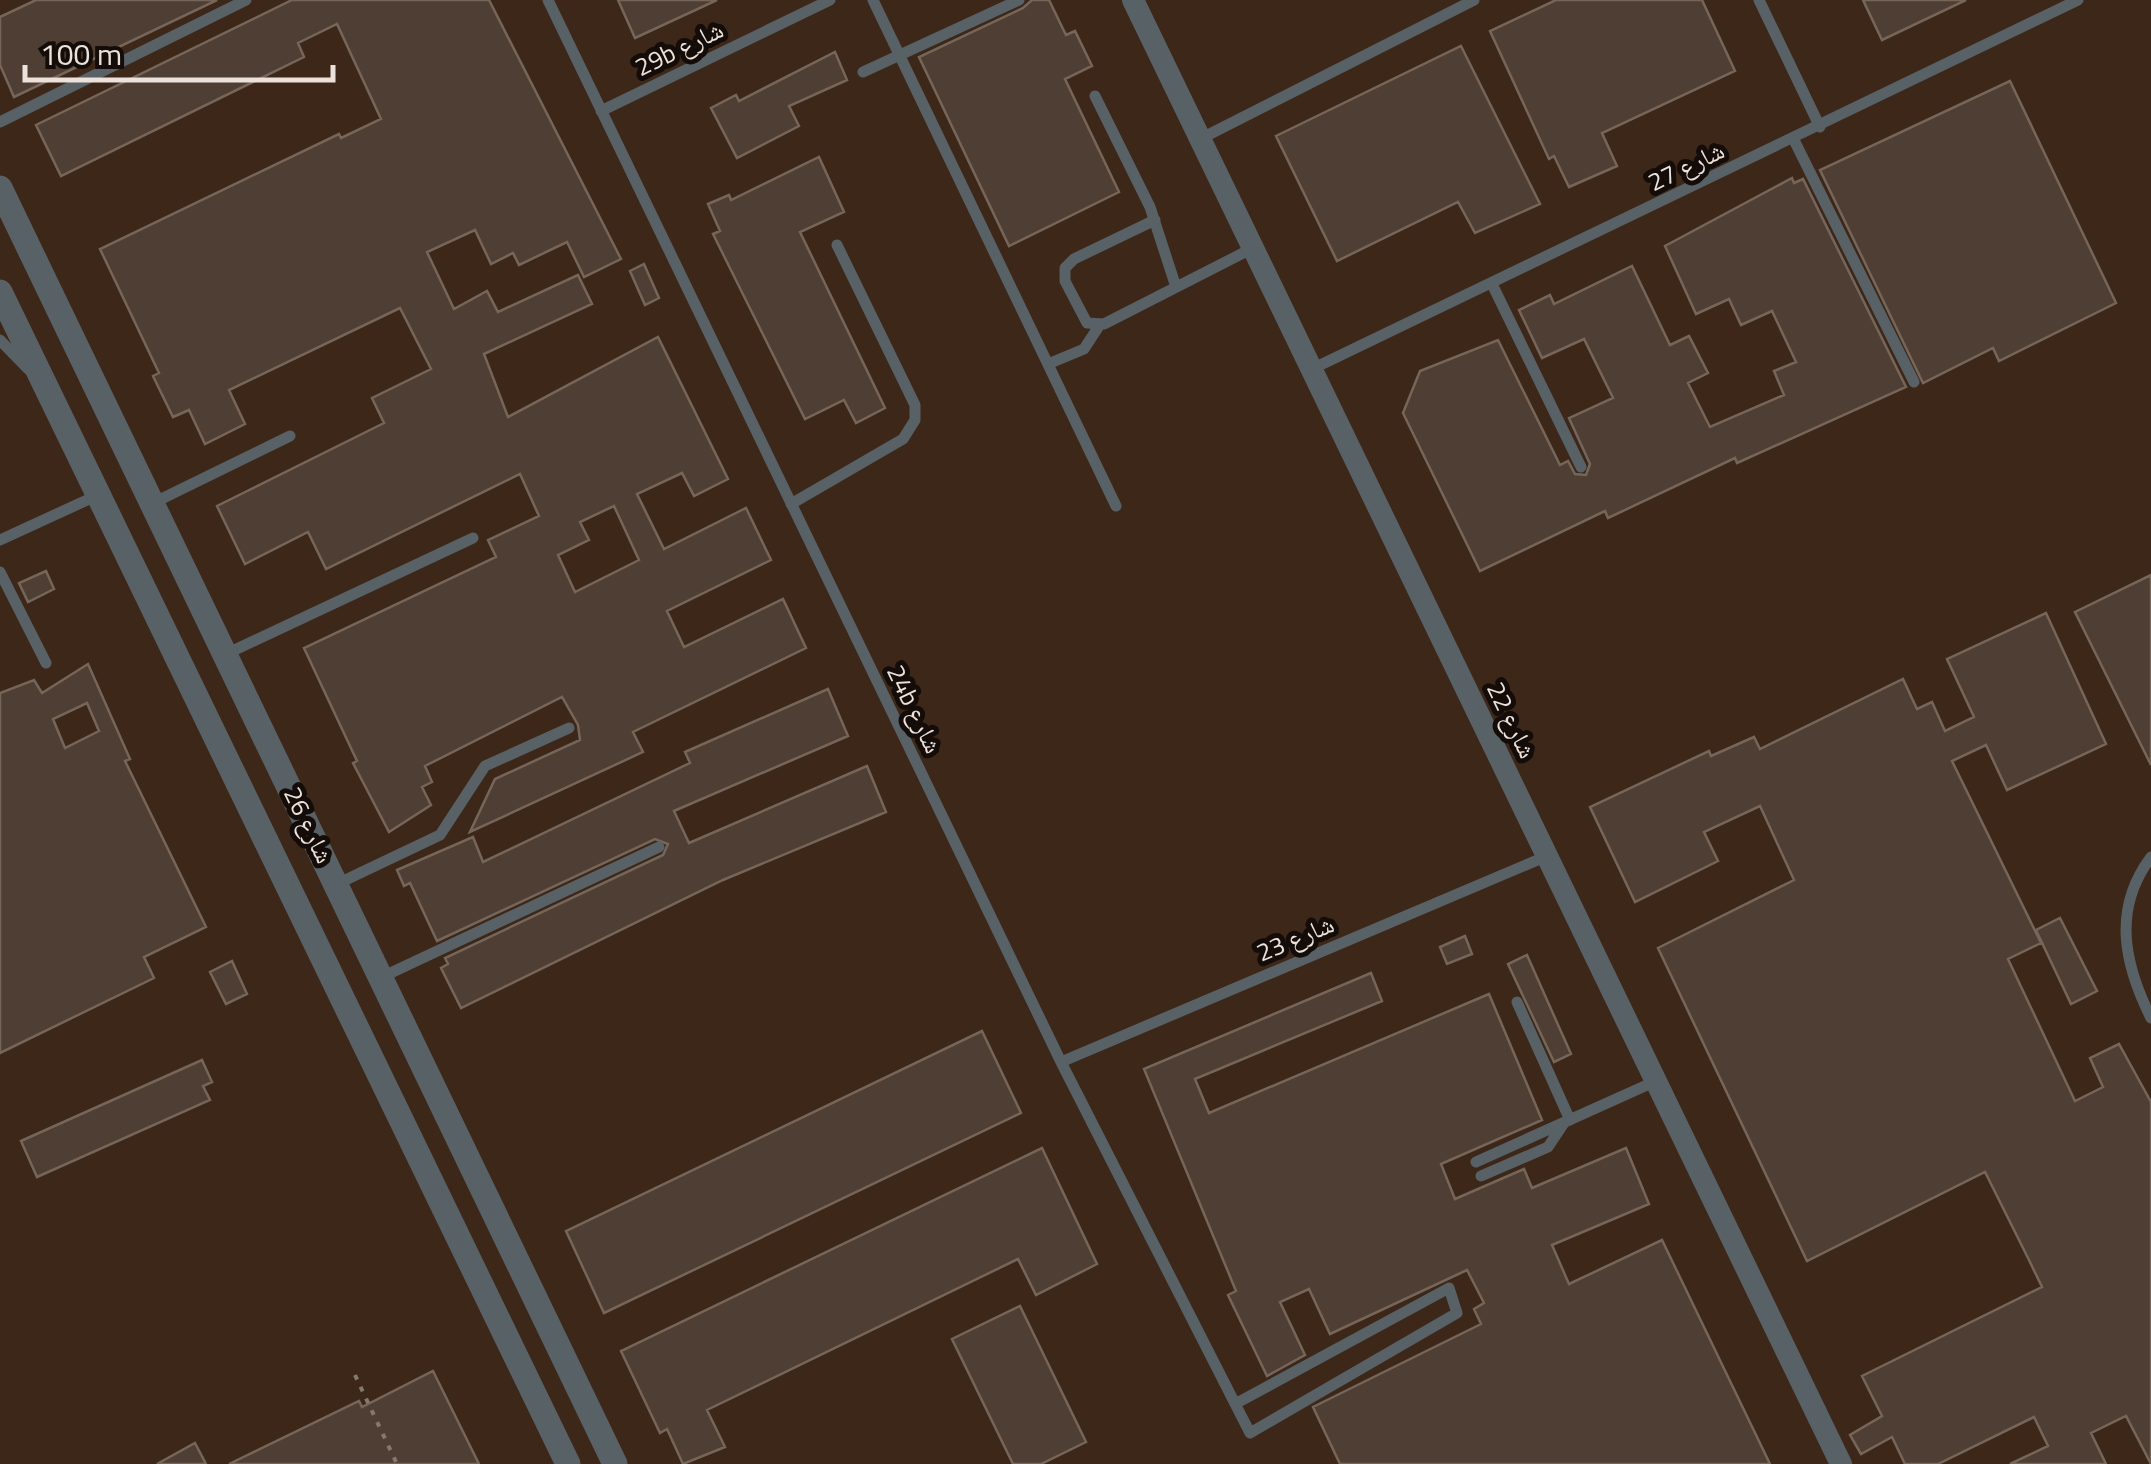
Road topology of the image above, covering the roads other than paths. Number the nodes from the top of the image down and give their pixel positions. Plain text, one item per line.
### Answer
1 (246, 0) edge
2 (548, 0) edge
3 (830, 0) edge
4 (873, 0) edge
5 (1019, 0) edge
6 (1134, 0) edge
7 (1474, 0) edge
8 (1758, 0) edge
9 (2078, 0) edge
10 (900, 55) junction
11 (863, 72) dead end
12 (1095, 96) dead end
13 (601, 111) junction
14 (0, 122) edge
15 (1820, 127) junction
16 (1200, 139) junction
17 (1794, 140) junction
18 (0, 188) edge
19 (1156, 220) junction
20 (837, 245) dead end
21 (1253, 248) junction
22 (1492, 284) junction
23 (1176, 287) junction
24 (0, 292) edge
25 (1099, 326) junction
26 (0, 340) edge
27 (1048, 364) junction
28 (1312, 370) junction
29 (1914, 382) dead end
30 (45, 386) junction
31 (290, 436) dead end
32 (1581, 466) dead end
33 (98, 495) junction
34 (152, 503) junction
35 (792, 504) junction
36 (1116, 506) dead end
37 (473, 538) dead end
38 (0, 540) edge
39 (0, 572) edge
40 (226, 654) junction
41 (46, 664) dead end
42 (569, 728) dead end
43 (283, 771) junction
44 (236, 780) junction
45 (659, 847) dead end
46 (1547, 856) junction
47 (2151, 857) edge
48 (338, 884) junction
49 (382, 977) junction
50 (1517, 1002) dead end
51 (2151, 1018) edge
52 (1061, 1062) junction
53 (1656, 1081) junction
54 (1567, 1121) junction
55 (1476, 1162) dead end
56 (1481, 1176) dead end
57 (1235, 1404) junction
58 (568, 1464) edge
59 (616, 1464) edge
60 (1841, 1464) edge

1 - 14 lane
2 - 13 lane, 24b شارع
3 - 13 lane, 29b شارع
4 - 10 lane
5 - 10 lane
6 - 16 street, شارع 22
7 - 16 lane
8 - 15 lane
9 - 15 lane, شارع 27
10 - 11 lane
10 - 27 lane
12 - 19 lane
13 - 35 lane, 24b شارع
15 - 17 lane, شارع 27
16 - 21 street, شارع 22
17 - 22 lane, شارع 27
17 - 29 lane
18 - 34 street, شارع 26
19 - 23 lane
19 - 25 lane
20 - 35 lane
21 - 23 lane
21 - 28 street, شارع 22
22 - 28 lane, شارع 27
22 - 32 lane
23 - 25 lane
24 - 30 street, شارع 26
25 - 27 lane
26 - 30 lane
27 - 36 lane
28 - 46 street, شارع 22
30 - 33 street, شارع 26
31 - 34 lane
33 - 38 lane
33 - 44 street, شارع 26
34 - 40 street, شارع 26
35 - 52 lane, 24b شارع
37 - 40 lane
39 - 41 lane
40 - 43 street, شارع 26
42 - 48 lane
43 - 44 street
43 - 48 street, شارع 26
44 - 58 street, شارع 26
45 - 49 lane
46 - 52 lane, شارع 23
46 - 53 street, شارع 22
47 - 51 lane
48 - 49 street, شارع 26
49 - 59 street, شارع 26
50 - 54 lane
52 - 57 lane, 24b شارع
53 - 54 lane
53 - 60 street, شارع 22
54 - 55 lane
54 - 56 lane
57 - 57 lane, 24b شارع

